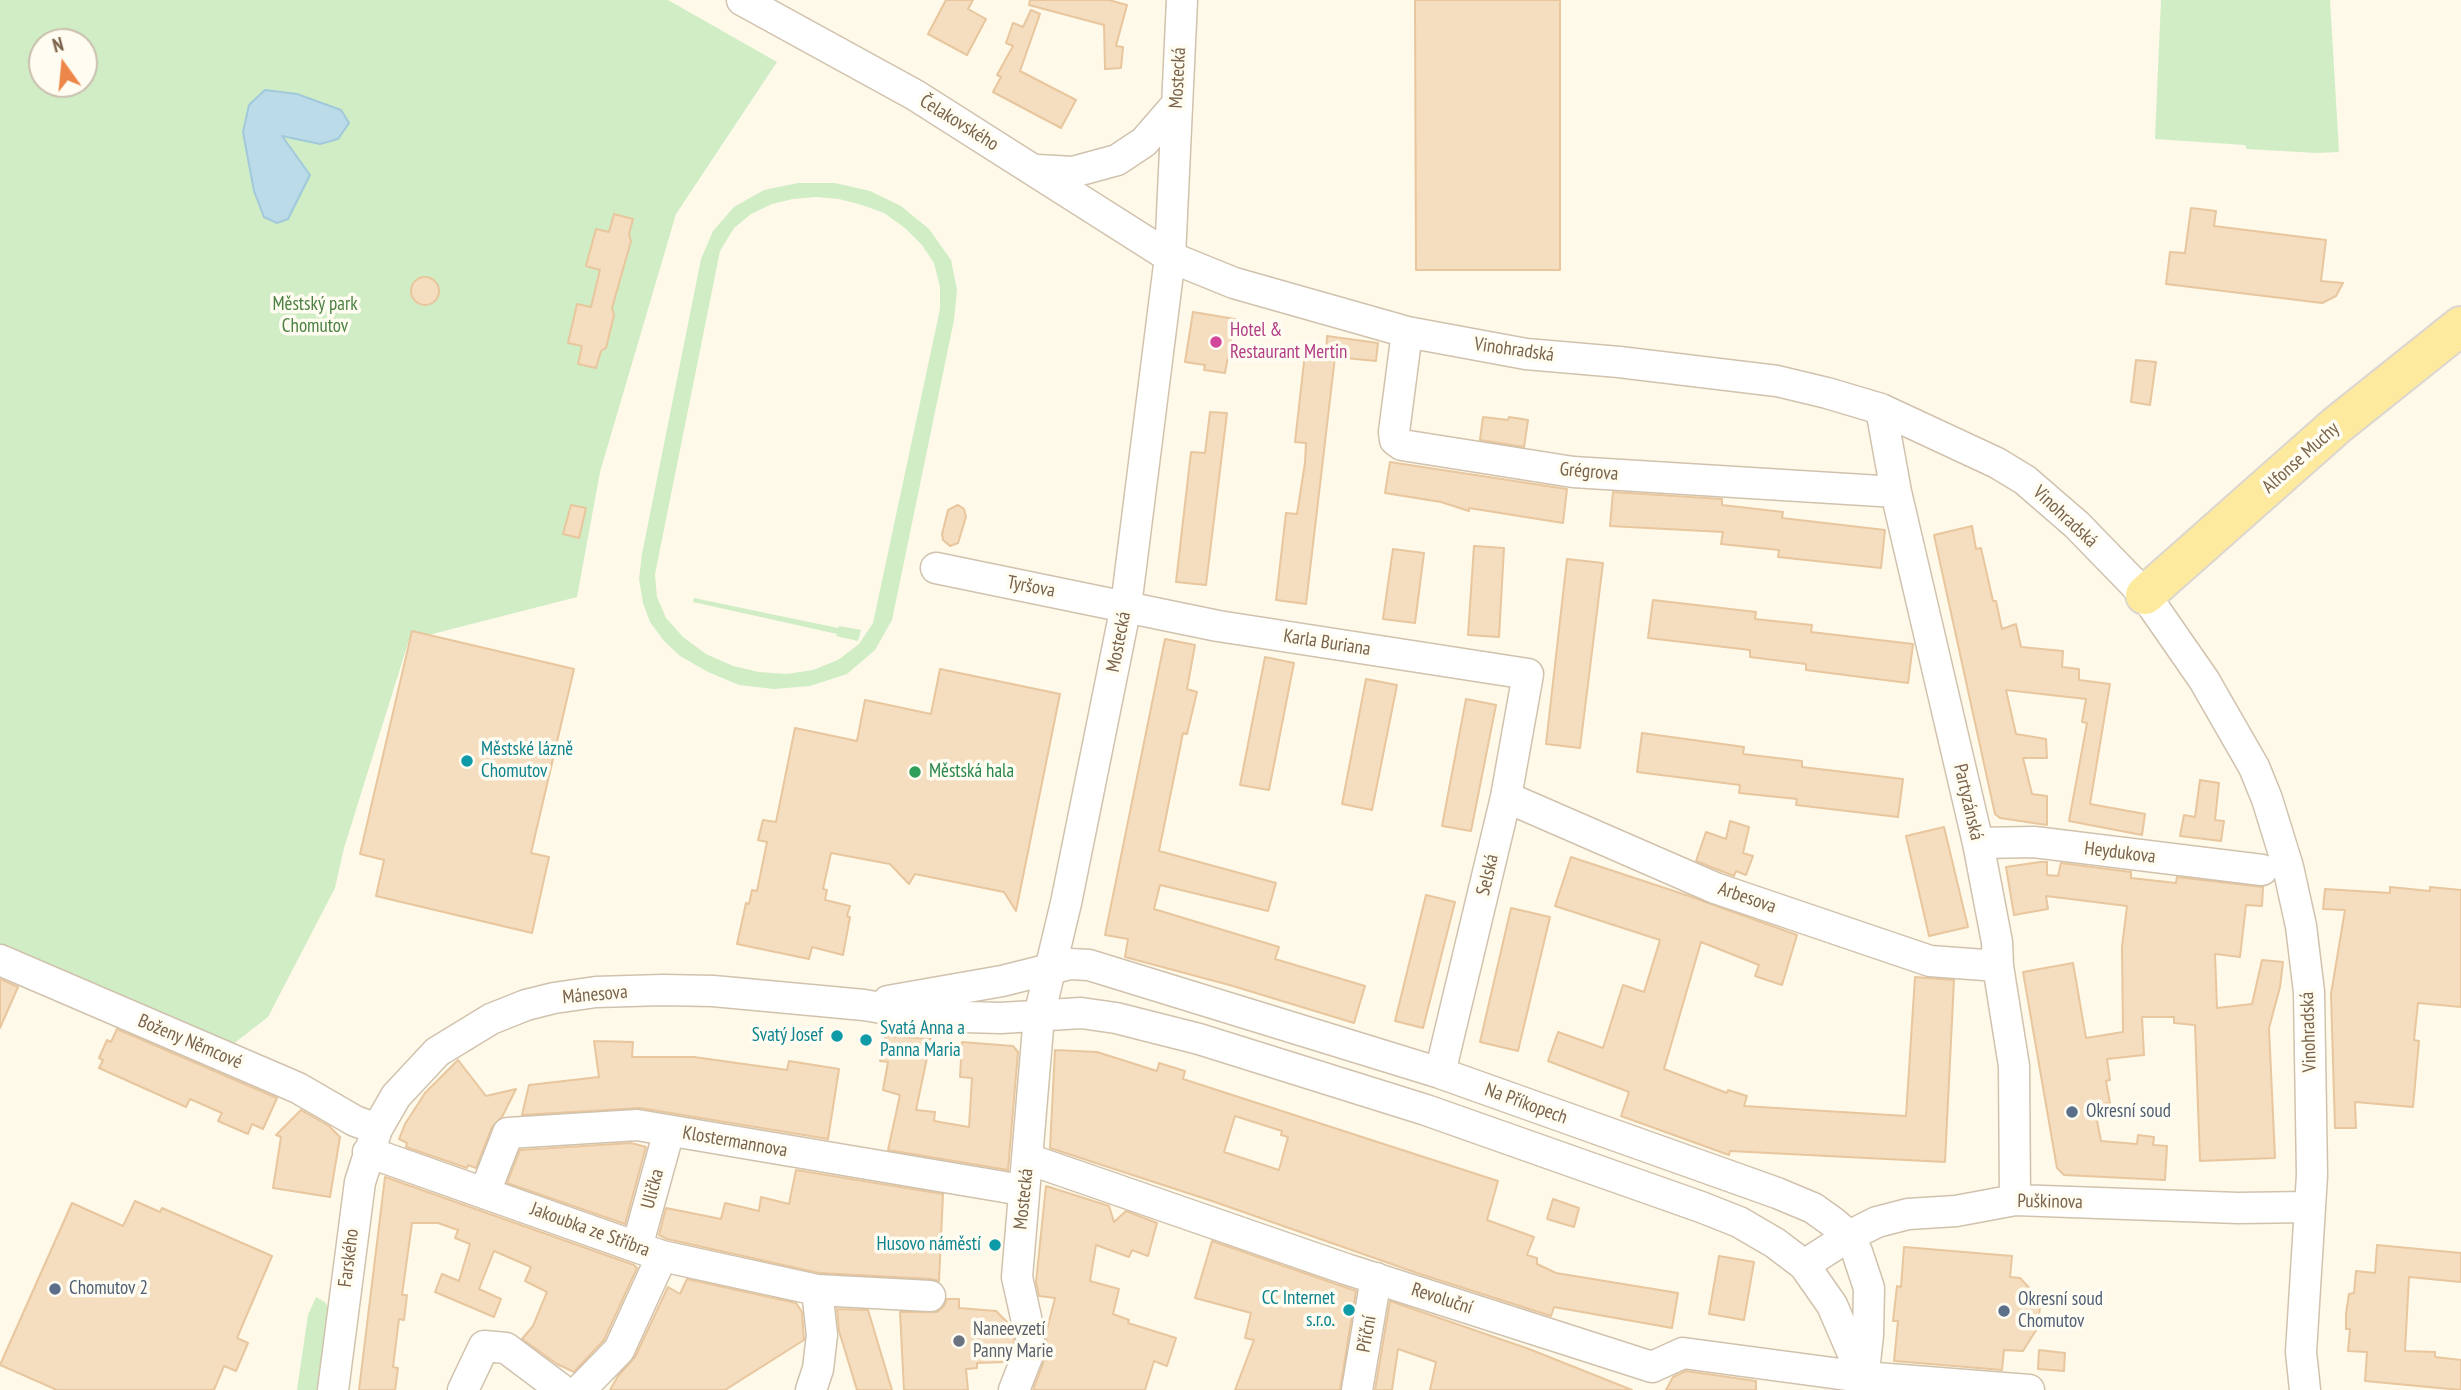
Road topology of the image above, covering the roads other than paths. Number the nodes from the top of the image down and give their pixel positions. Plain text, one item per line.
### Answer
1 (742, 0) edge
2 (1182, 0) edge
3 (1177, 104) junction
4 (1035, 170) junction
5 (1170, 257) junction
6 (2461, 326) edge
7 (1407, 332) junction
8 (1881, 409) junction
9 (1896, 492) junction
10 (936, 568) dead end
11 (2145, 595) junction
12 (1126, 606) junction
13 (1528, 674) joint
14 (1506, 797) junction
15 (1978, 843) junction
16 (2262, 870) dead end
17 (0, 960) edge
18 (1998, 967) junction
19 (1051, 969) junction
20 (864, 1004) junction
21 (1039, 1016) junction
22 (1440, 1073) junction
23 (668, 1131) junction
24 (373, 1140) junction
25 (1028, 1159) junction
26 (1022, 1190) junction
27 (485, 1192) junction
28 (2015, 1200) junction
29 (2310, 1207) junction
30 (1849, 1236) junction
31 (649, 1252) junction
32 (1804, 1265) junction
33 (1376, 1278) junction
34 (817, 1290) junction
35 (930, 1297) dead end
36 (1650, 1378) edge
37 (1863, 1383) edge
38 (333, 1390) edge
39 (463, 1390) edge
40 (562, 1390) edge
41 (580, 1390) edge
42 (811, 1390) edge
43 (1014, 1390) edge
44 (1357, 1390) edge
45 (2029, 1390) edge
46 (2305, 1390) edge

1 - 4 street, Čelakovského
2 - 3 street, Mostecká
3 - 4 street
3 - 5 street, Mostecká
4 - 5 street, Čelakovského
5 - 7 street, Vinohradská
5 - 12 street, Mostecká
6 - 11 main road, Alfonse Muchy
7 - 8 street, Vinohradská
7 - 9 street, Grégrova
8 - 9 street, Partyzánská
8 - 11 street, Vinohradská
9 - 15 street, Partyzánská
10 - 12 street, Tyršova
11 - 29 street, Vinohradská
12 - 13 street, Karla Buriana
12 - 19 street, Mostecká
13 - 14 street, Selská
14 - 18 street, Arbesova
14 - 22 street, Selská
15 - 16 street, Heydukova
15 - 18 street, Partyzánská
17 - 24 street, Boženy Němcové
18 - 28 street, Partyzánská
19 - 20 street, Mánesova
19 - 21 street, Mostecká
19 - 22 street, Na Příkopech
20 - 21 street, Mánesova
20 - 24 street, Mánesova
21 - 25 street, Mostecká
21 - 32 street, Na Příkopech
22 - 30 street, Na Příkopech
23 - 26 street, Klostermannova
23 - 27 street, Klostermannova
23 - 31 street, Ulička
24 - 27 street, Jakoubka ze Stříbra
24 - 38 street, Farského
25 - 26 street, Mostecká
25 - 33 street, Revoluční
26 - 43 street, Mostecká
27 - 31 street, Jakoubka ze Stříbra
28 - 29 street, Puškinova
28 - 30 street, Puškinova
29 - 46 street, Vinohradská
30 - 32 street, Puškinova
30 - 37 street, Na Příkopech
31 - 34 street, Jakoubka ze Stříbra
31 - 41 street, Ulička
32 - 37 street, Na Příkopech
33 - 36 street, Revoluční
33 - 44 street, Příční
34 - 35 street
34 - 42 street
36 - 37 street, Revoluční
37 - 45 street, Revoluční
39 - 40 street

